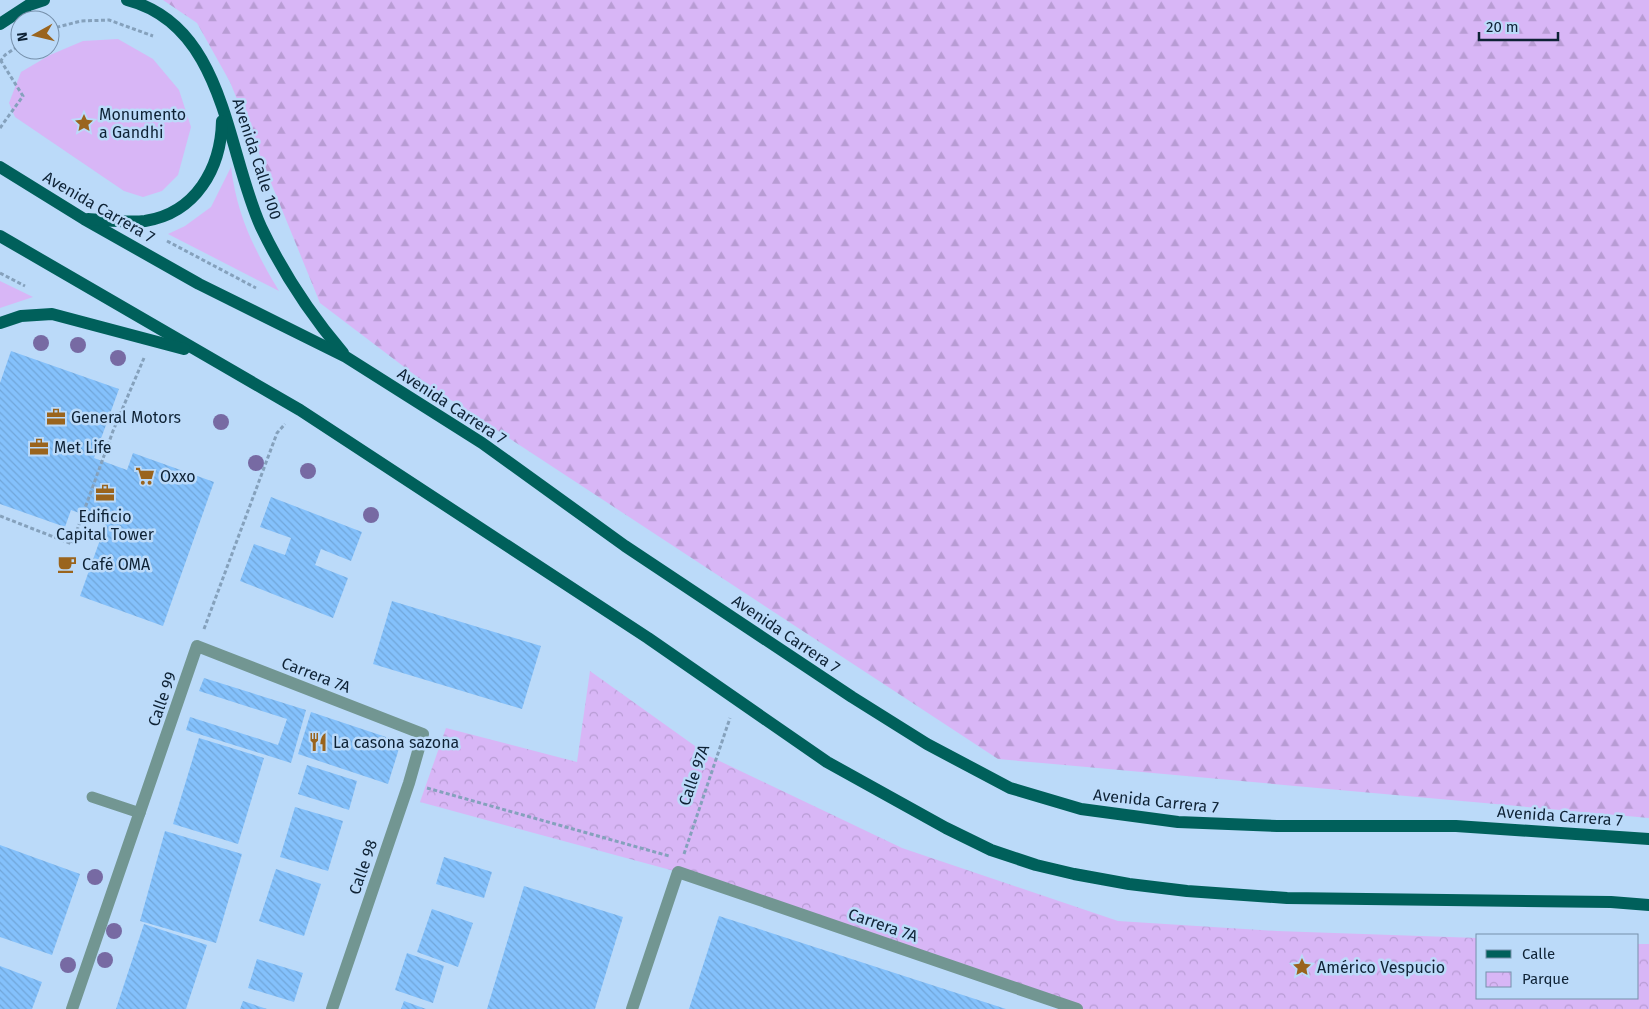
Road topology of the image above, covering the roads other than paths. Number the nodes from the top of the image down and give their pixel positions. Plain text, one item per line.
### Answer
1 (44, 0) edge
2 (127, 0) edge
3 (0, 24) edge
4 (219, 96) junction
5 (0, 167) edge
6 (84, 219) junction
7 (0, 236) edge
8 (0, 323) edge
9 (200, 353) junction
10 (346, 357) junction
11 (197, 646) joint
12 (423, 734) joint
13 (92, 797) dead end
14 (140, 813) junction
15 (1649, 839) edge
16 (1649, 905) edge
17 (72, 1009) edge
18 (332, 1009) edge
19 (632, 1009) edge
20 (1077, 1009) edge

1 - 3 main road
2 - 4 main road, Avenida Calle 100
4 - 6 main road, Avenida Calle 100
4 - 10 main road, Avenida Calle 100
5 - 6 main road, Avenida Carrera 7
6 - 10 main road, Avenida Carrera 7
7 - 9 main road
8 - 9 main road
9 - 16 main road
10 - 15 main road, Avenida Carrera 7
11 - 12 street, Carrera 7A
11 - 14 street, Calle 99
12 - 18 street, Calle 98
13 - 14 lane
14 - 17 street, Calle 99
19 - 20 street, Carrera 7A

